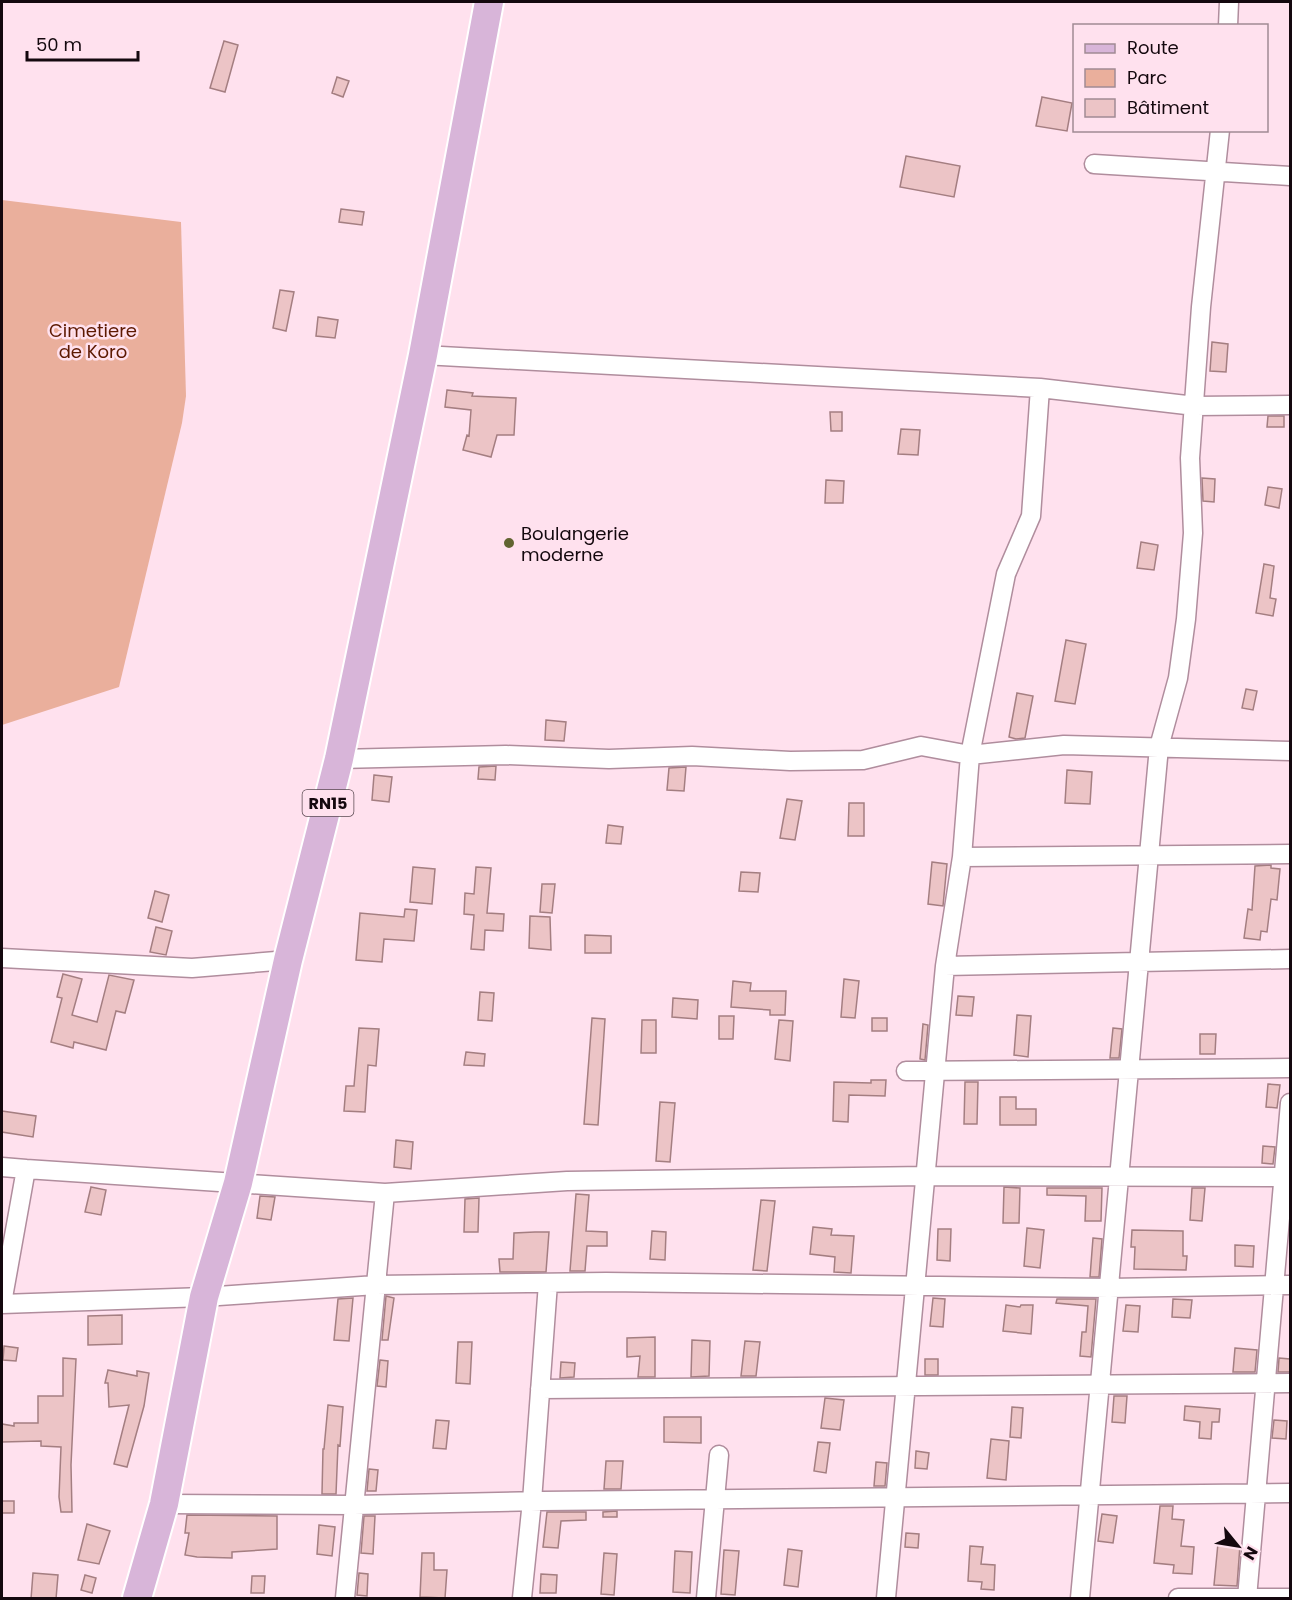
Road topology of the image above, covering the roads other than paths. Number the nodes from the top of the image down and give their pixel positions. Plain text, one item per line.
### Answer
1 (489, 2) edge
2 (1229, 2) edge
3 (1228, 24) edge
4 (1220, 132) edge
5 (1094, 164) dead end
6 (1217, 171) junction
7 (1290, 176) edge
8 (423, 355) junction
9 (1040, 388) junction
10 (1290, 405) edge
11 (1195, 406) junction
12 (1159, 747) junction
13 (1290, 751) edge
14 (970, 755) junction
15 (339, 759) junction
16 (1290, 854) edge
17 (1149, 855) junction
18 (962, 856) junction
19 (2, 958) edge
20 (1290, 959) edge
21 (288, 960) junction
22 (1139, 962) junction
23 (945, 966) junction
24 (1290, 1068) edge
25 (1129, 1070) junction
26 (906, 1071) dead end
27 (935, 1071) junction
28 (1290, 1103) edge
29 (2, 1167) edge
30 (26, 1169) junction
31 (926, 1176) junction
32 (1287, 1177) edge
33 (1119, 1178) junction
34 (238, 1183) junction
35 (385, 1193) junction
36 (548, 1283) junction
37 (376, 1285) junction
38 (1282, 1285) edge
39 (914, 1286) junction
40 (1109, 1288) junction
41 (204, 1296) junction
42 (2, 1304) edge
43 (1266, 1383) junction
44 (1290, 1383) edge
45 (1100, 1384) junction
46 (906, 1385) junction
47 (540, 1389) junction
48 (719, 1455) dead end
49 (1290, 1493) edge
50 (1256, 1494) junction
51 (1089, 1496) junction
52 (896, 1498) junction
53 (715, 1500) junction
54 (532, 1501) junction
55 (164, 1504) junction
56 (354, 1505) junction
57 (1247, 1598) edge
58 (1290, 1598) edge
59 (137, 1599) edge
60 (345, 1599) edge
61 (522, 1599) edge
62 (706, 1599) edge
63 (886, 1599) edge
64 (1080, 1599) edge
65 (1178, 1599) edge

1 - 8 main road, RN15
2 - 3 street
4 - 6 street
5 - 6 street
6 - 7 street
6 - 11 street
8 - 9 street
8 - 15 main road, RN15
9 - 11 street
9 - 14 street
10 - 11 street
11 - 12 street
12 - 13 street
12 - 14 street
12 - 17 street
14 - 15 street
14 - 18 street
15 - 21 main road, RN15
16 - 17 street
17 - 18 street
17 - 22 street
18 - 23 street
19 - 21 street
20 - 22 street
21 - 34 main road, RN15
22 - 23 street
22 - 25 street
23 - 27 street
24 - 25 street
25 - 27 street
25 - 33 street
26 - 27 street
27 - 31 street
28 - 32 street
29 - 30 street
30 - 34 street
30 - 42 street
31 - 33 street
31 - 35 street
31 - 39 street
32 - 33 street
32 - 38 street
33 - 40 street
34 - 35 street
34 - 41 main road, RN15
35 - 37 street
36 - 37 street
36 - 39 street
36 - 47 street
37 - 41 street
37 - 56 street
38 - 40 street
38 - 43 street
39 - 40 street
39 - 46 street
40 - 45 street
41 - 42 street
41 - 55 main road, RN15
43 - 44 street
43 - 45 street
43 - 50 street
45 - 46 street
45 - 51 street
46 - 47 street
46 - 52 street
47 - 54 street
48 - 53 street
49 - 50 street
50 - 51 street
50 - 57 street
51 - 52 street
51 - 64 street
52 - 53 street
52 - 63 street
53 - 54 street
53 - 62 street
54 - 56 street
54 - 61 street
55 - 56 street
55 - 59 main road, RN15
56 - 60 street
57 - 58 street
57 - 65 street

